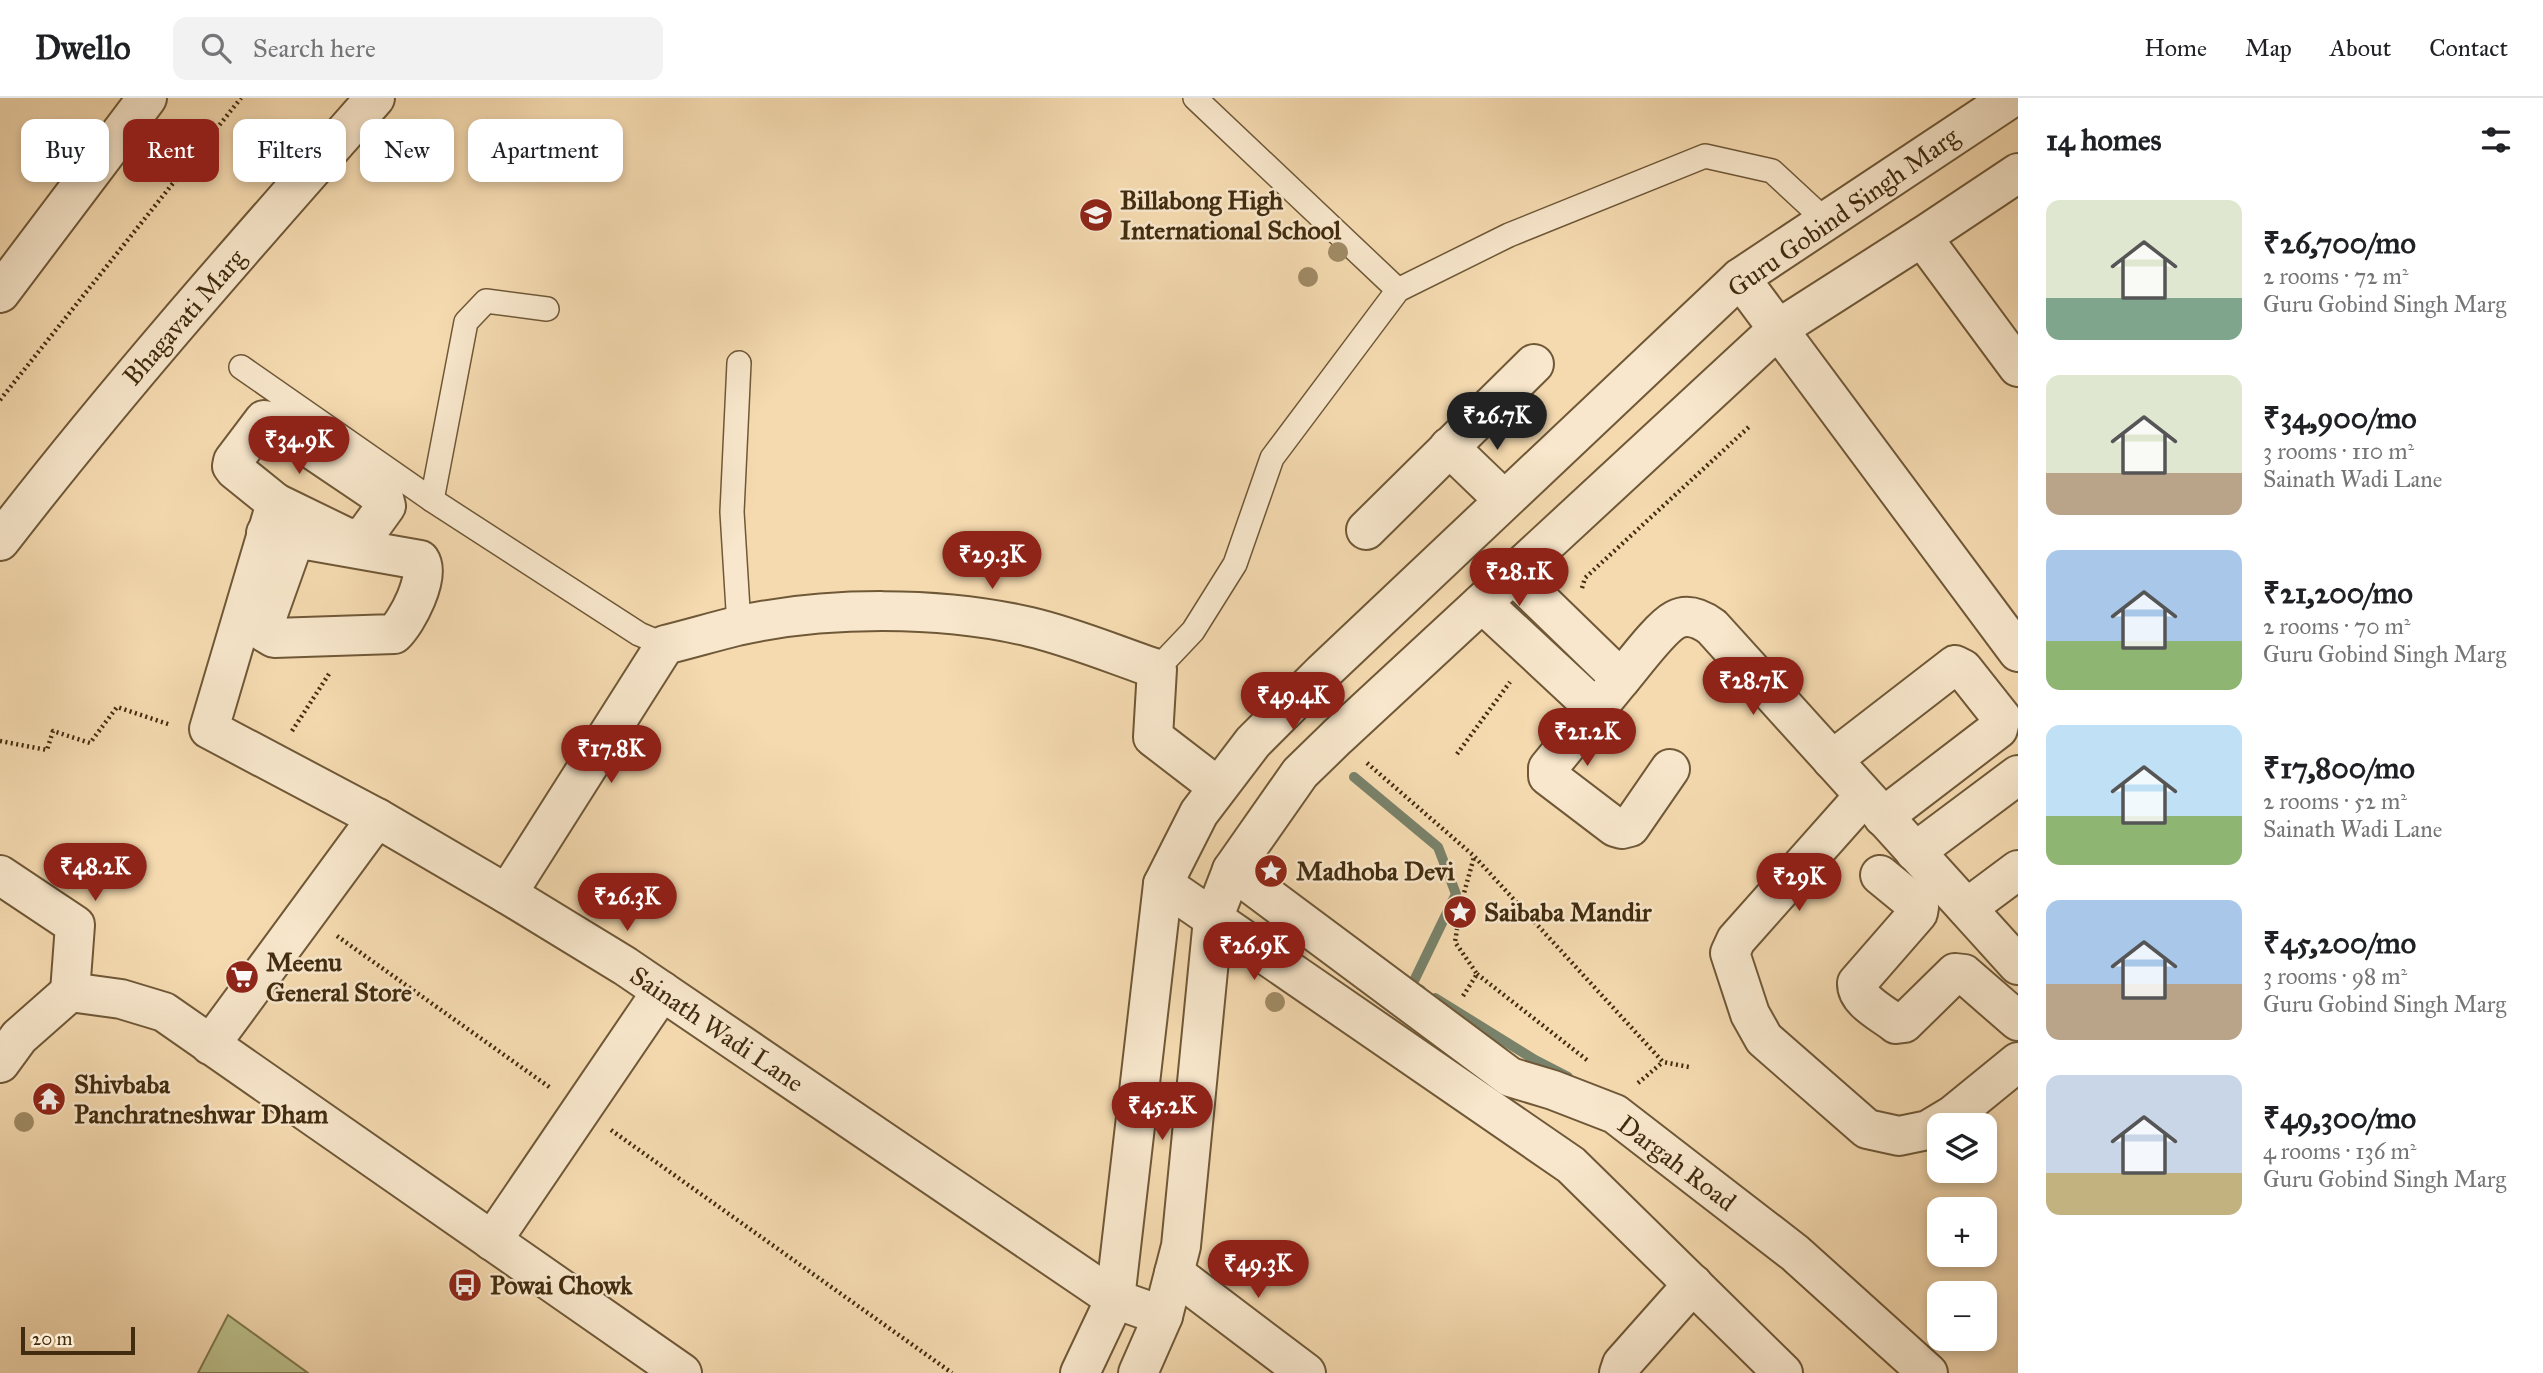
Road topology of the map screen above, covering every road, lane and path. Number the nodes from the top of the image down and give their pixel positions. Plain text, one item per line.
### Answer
1 (147, 98) edge
2 (241, 98) edge
3 (375, 98) edge
4 (1195, 98) edge
5 (2011, 98) edge
6 (2018, 173) edge
7 (1826, 221) junction
8 (1922, 237) junction
9 (1740, 278) junction
10 (1398, 290) junction
11 (0, 293) edge
12 (547, 309) dead end
13 (1778, 329) junction
14 (739, 363) dead end
15 (1534, 364) dead end
16 (241, 367) dead end
17 (2018, 367) edge
18 (0, 400) edge
19 (1751, 425) dead end
20 (1449, 447) junction
21 (432, 500) junction
22 (1504, 500) junction
23 (279, 525) dead end
24 (1366, 530) dead end
25 (0, 541) edge
26 (1513, 574) junction
27 (1482, 603) junction
28 (1558, 617) junction
29 (739, 626) junction
30 (665, 645) junction
31 (1530, 647) junction
32 (2018, 652) edge
33 (1157, 669) junction
34 (330, 673) dead end
35 (1620, 679) junction
36 (1597, 709) junction
37 (208, 729) junction
38 (1337, 737) junction
39 (0, 741) edge
40 (1253, 741) junction
41 (1457, 754) dead end
42 (1832, 760) junction
43 (270, 764) junction
44 (1670, 769) dead end
45 (1300, 773) junction
46 (2018, 775) edge
47 (1218, 787) junction
48 (1873, 806) junction
49 (377, 818) junction
50 (1915, 852) junction
51 (1474, 856) junction
52 (1231, 870) junction
53 (2018, 870) edge
54 (0, 875) edge
55 (1880, 875) dead end
56 (1163, 884) junction
57 (507, 894) junction
58 (1967, 908) junction
59 (1213, 919) junction
60 (332, 933) dead end
61 (2011, 944) edge
62 (1477, 974) junction
63 (662, 991) junction
64 (70, 992) junction
65 (2018, 1021) edge
66 (1443, 1027) junction
67 (210, 1045) junction
68 (1590, 1062) dead end
69 (1663, 1062) junction
70 (2018, 1062) edge
71 (0, 1063) edge
72 (1689, 1067) dead end
73 (1637, 1084) dead end
74 (580, 1109) junction
75 (492, 1241) junction
76 (1174, 1273) junction
77 (1693, 1284) junction
78 (1115, 1299) junction
79 (1163, 1316) junction
80 (682, 1373) edge
81 (952, 1373) edge
82 (1080, 1373) edge
83 (1138, 1373) edge
84 (1306, 1373) edge
85 (1619, 1373) edge
86 (1783, 1373) edge
87 (1928, 1373) edge

1 - 11 street
2 - 18 path
3 - 25 street, Bhagavati Marg
4 - 10 lane
5 - 7 street, Guru Gobind Singh Marg
6 - 8 street
7 - 9 street, Guru Gobind Singh Marg
7 - 10 lane
8 - 13 street
8 - 17 street
9 - 13 street
9 - 22 street, Guru Gobind Singh Marg
10 - 33 lane
12 - 21 lane
13 - 26 street
13 - 32 street
14 - 29 lane
15 - 20 street
16 - 21 lane
19 - 28 path
20 - 22 street
20 - 24 street
21 - 30 lane
22 - 40 street, Guru Gobind Singh Marg
23 - 37 street
26 - 27 street
26 - 28 street
27 - 31 street
27 - 38 street
28 - 31 street
28 - 35 street
29 - 30 street
29 - 33 street
30 - 57 street
31 - 36 street
31 - 41 path
33 - 47 street
34 - 43 path
35 - 36 street
35 - 42 street
36 - 44 street
37 - 39 path
37 - 43 street, Sainath Wadi Lane
38 - 45 street
38 - 51 path
40 - 45 street
40 - 47 street, Guru Gobind Singh Marg
42 - 48 street
42 - 48 street
43 - 49 street, Sainath Wadi Lane
45 - 52 street
46 - 50 street
47 - 56 street, Guru Gobind Singh Marg
48 - 50 street
48 - 70 street
49 - 57 street, Sainath Wadi Lane
49 - 67 street
50 - 58 street
51 - 62 path
51 - 69 path
52 - 59 street
52 - 66 street, Dargah Road
53 - 58 street
54 - 64 street
55 - 65 street
56 - 59 street
56 - 78 street, Guru Gobind Singh Marg
57 - 63 street, Sainath Wadi Lane
58 - 61 street
59 - 76 street
59 - 77 street
60 - 74 path
62 - 66 path
62 - 68 path
63 - 74 street
63 - 78 street, Sainath Wadi Lane
64 - 67 street
64 - 71 street
66 - 87 street, Dargah Road
67 - 75 street
69 - 72 path
69 - 73 path
74 - 75 street
74 - 81 path
75 - 80 street
76 - 79 street
76 - 84 street
77 - 85 street
77 - 86 street
78 - 79 street, Sainath Wadi Lane
78 - 82 street, Guru Gobind Singh Marg
79 - 83 street

